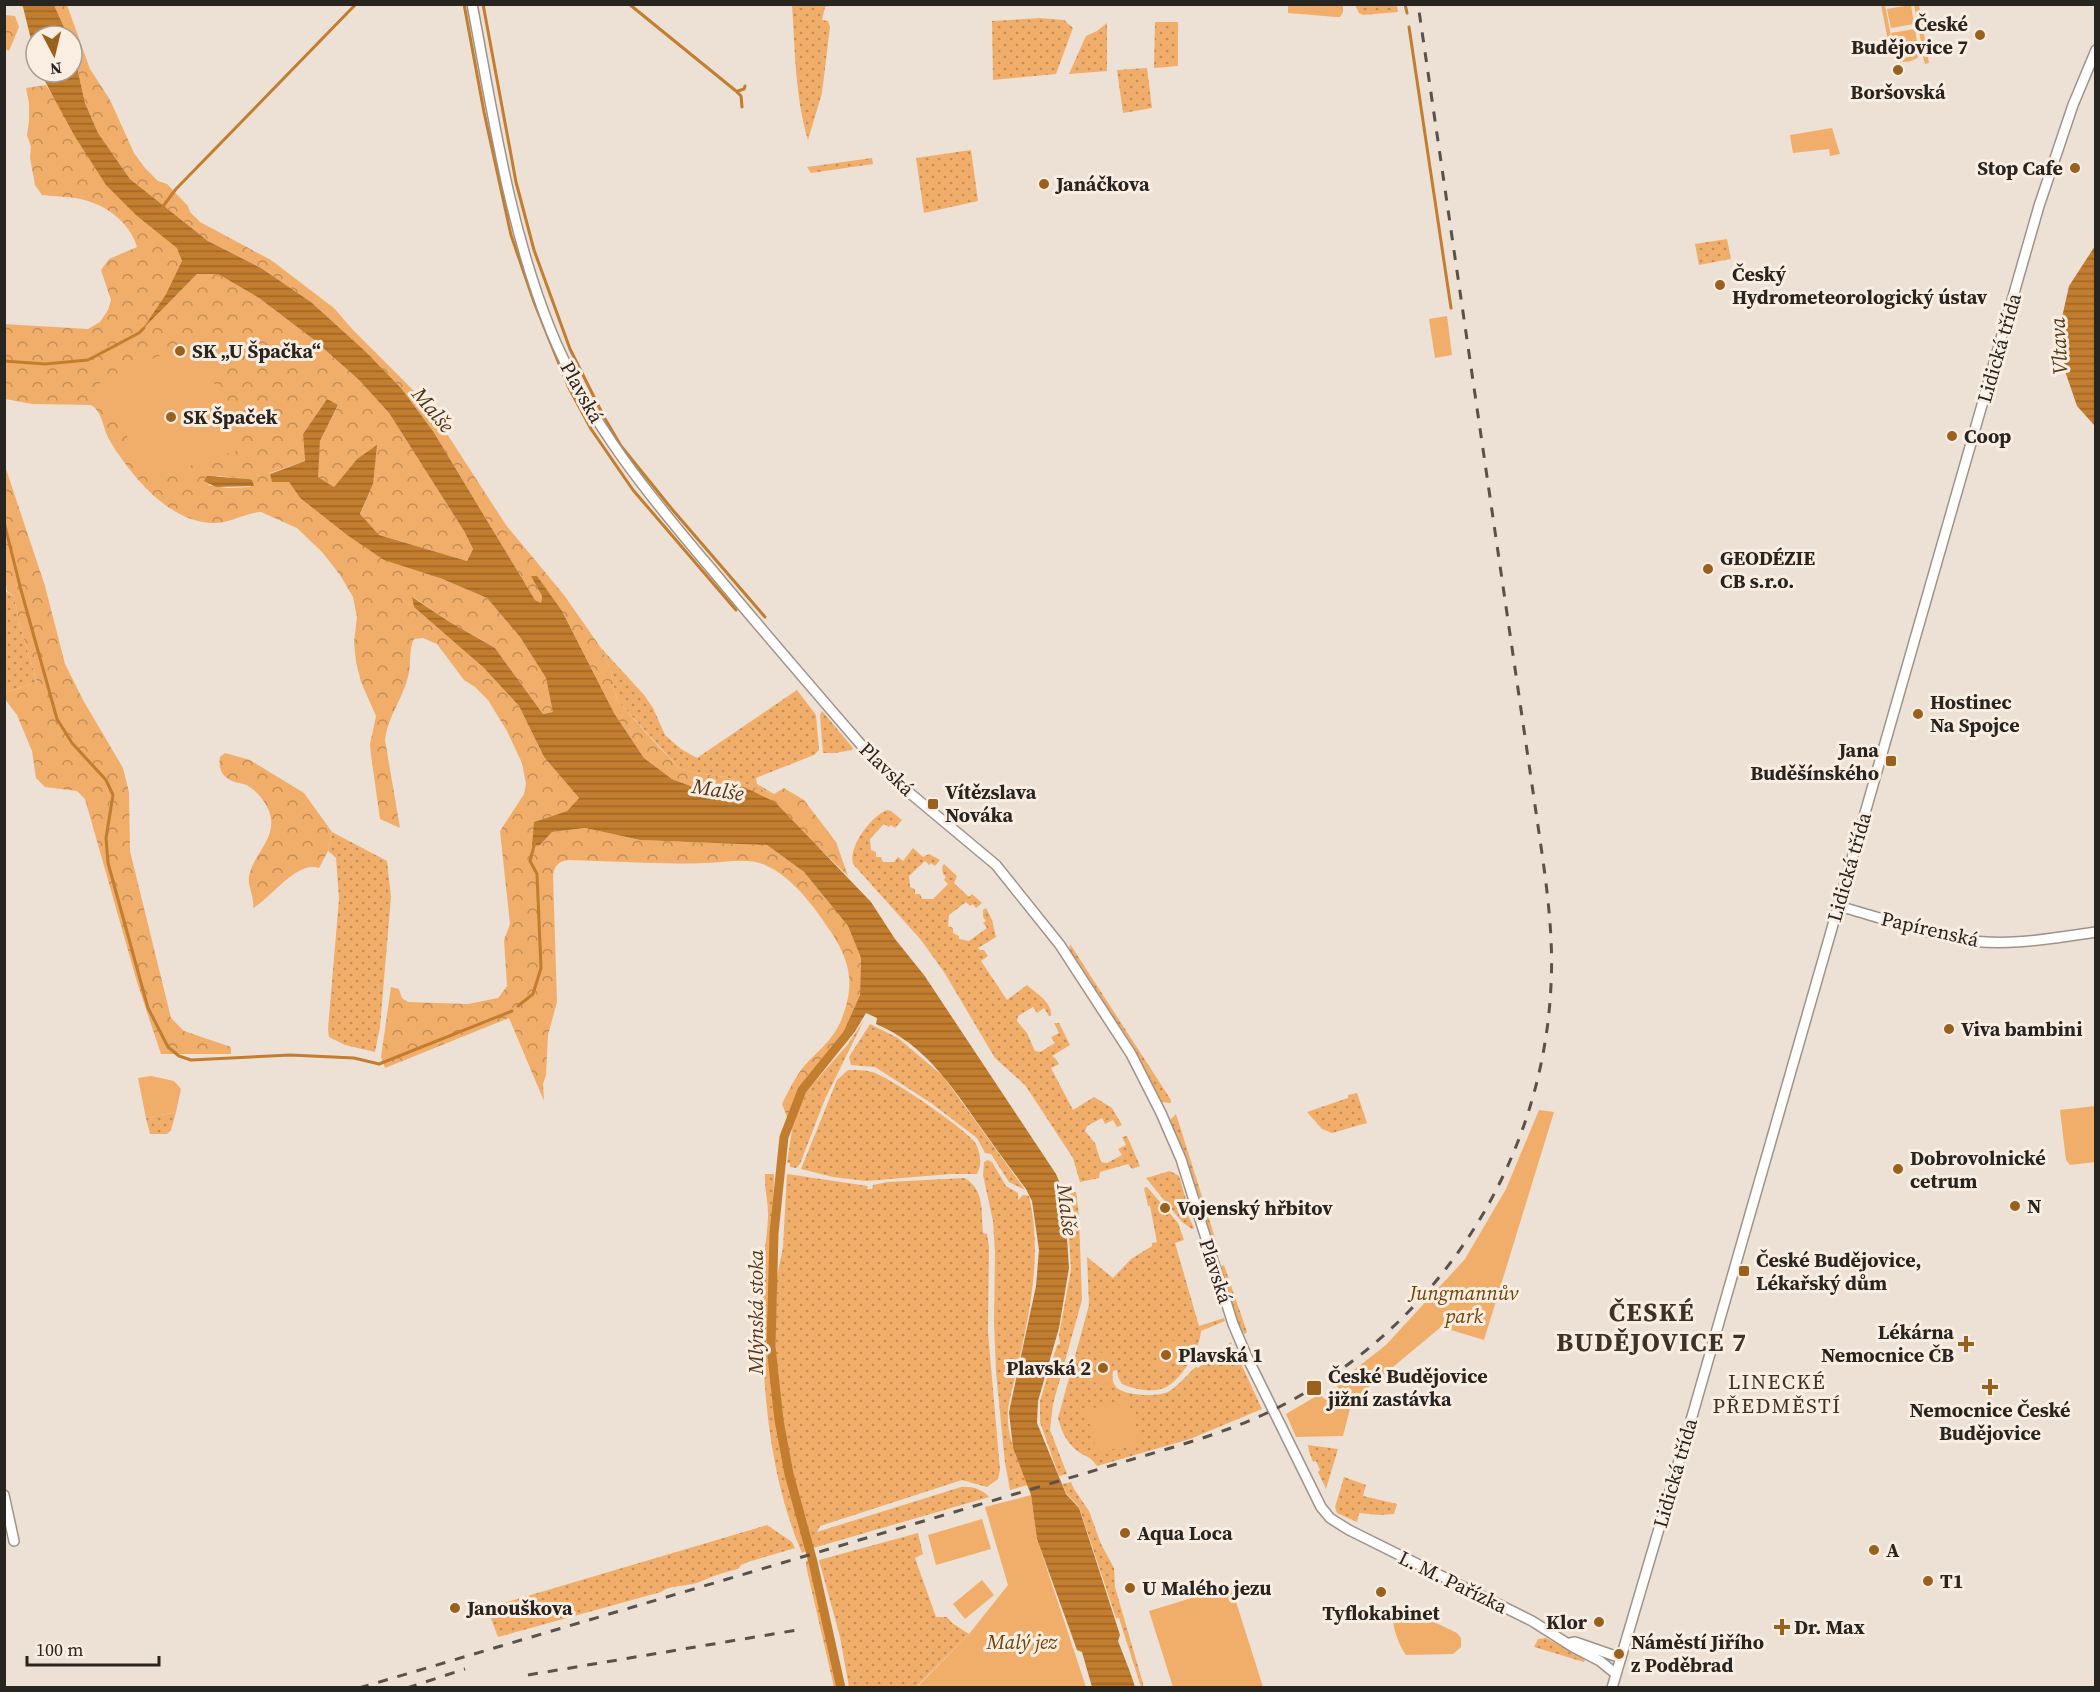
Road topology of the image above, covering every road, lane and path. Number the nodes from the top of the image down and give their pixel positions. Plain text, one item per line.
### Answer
1 (472, 4) edge
2 (2096, 50) edge
3 (1838, 906) junction
4 (2096, 932) edge
5 (4, 1495) edge
6 (1335, 1522) joint
7 (14, 1540) dead end
8 (1569, 1643) junction
9 (1621, 1658) junction
10 (1616, 1674) junction
11 (1612, 1688) edge

1 - 6 street, Plavská
2 - 3 street, Lidická třída
3 - 4 street, Papírenská
3 - 9 street, Lidická třída
5 - 7 street
6 - 8 street, L. M. Pařízka
8 - 9 street
8 - 10 street
9 - 10 street, Lidická třída
10 - 11 street, Lidická třída

